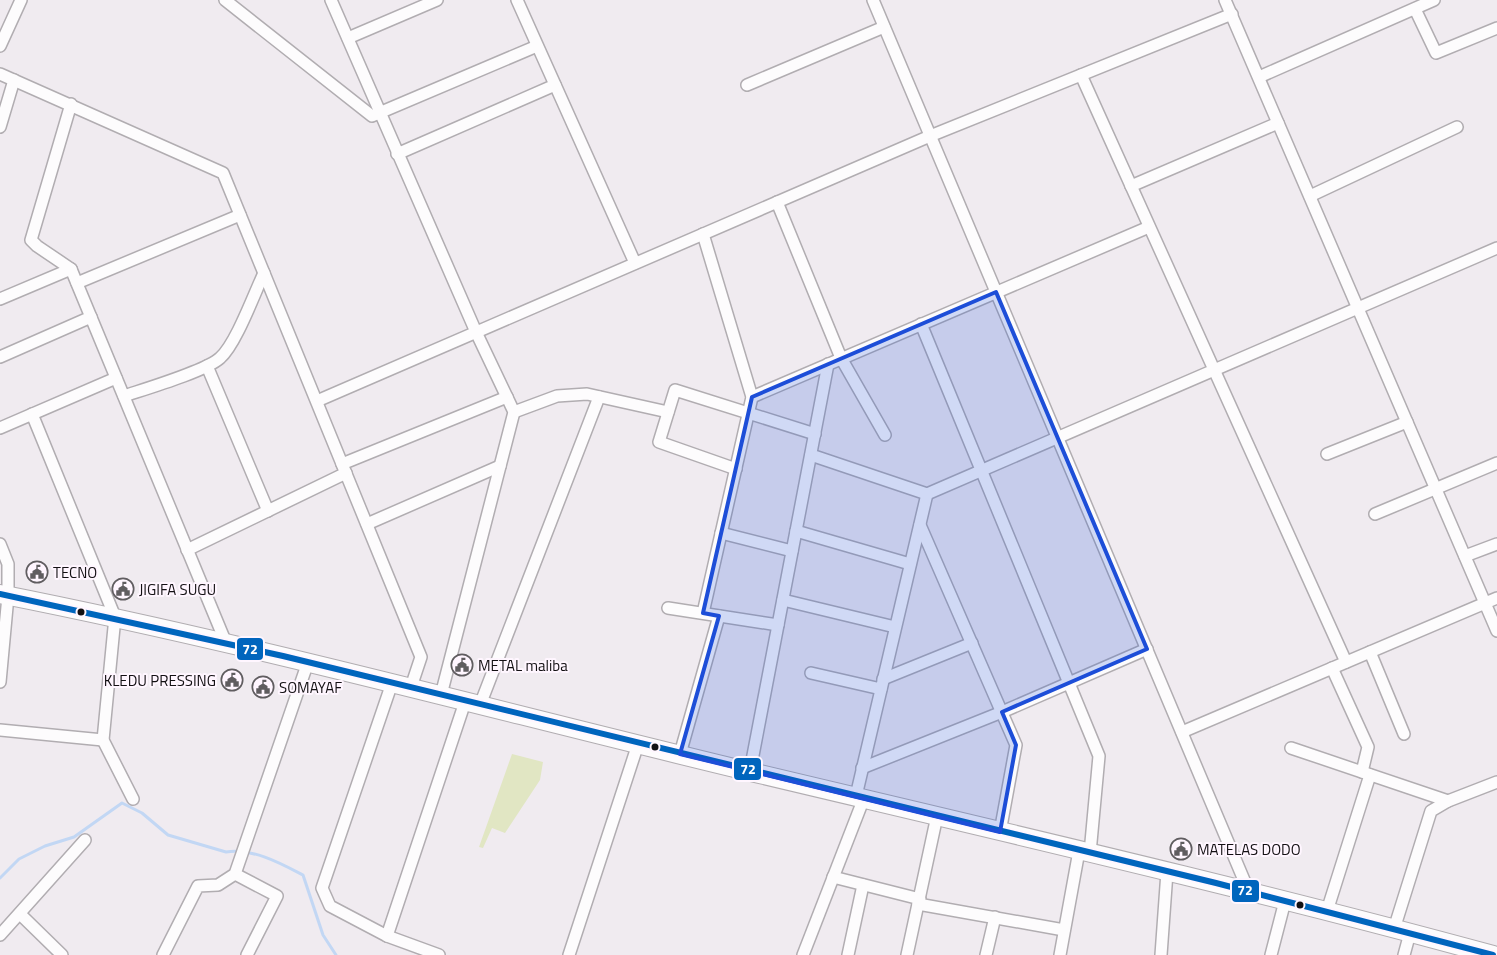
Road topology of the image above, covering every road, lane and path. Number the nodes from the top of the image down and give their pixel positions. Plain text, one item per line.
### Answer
1 (21, 0) edge
2 (225, 0) edge
3 (331, 0) edge
4 (437, 0) edge
5 (517, 0) edge
6 (873, 0) edge
7 (1226, 0) edge
8 (1434, 0) edge
9 (1414, 9) junction
10 (1232, 14) junction
11 (884, 27) junction
12 (1497, 28) edge
13 (348, 38) junction
14 (0, 46) edge
15 (537, 46) junction
16 (0, 74) edge
17 (1081, 75) junction
18 (1259, 77) junction
19 (14, 80) junction
20 (555, 85) junction
21 (747, 85) dead end
22 (71, 104) junction
23 (379, 113) junction
24 (1278, 123) junction
25 (0, 126) edge
26 (1457, 128) dead end
27 (930, 136) junction
28 (397, 154) junction
29 (1131, 186) junction
30 (1310, 196) junction
31 (777, 202) junction
32 (240, 215) junction
33 (1149, 227) junction
34 (703, 234) junction
35 (1497, 248) edge
36 (635, 263) junction
37 (71, 269) junction
38 (264, 273) junction
39 (77, 283) junction
40 (996, 292) junction
41 (0, 299) edge
42 (1358, 308) junction
43 (91, 317) junction
44 (921, 324) junction
45 (476, 332) junction
46 (0, 357) edge
47 (841, 358) junction
48 (828, 364) junction
49 (207, 366) junction
50 (1213, 370) junction
51 (116, 378) junction
52 (124, 396) junction
53 (507, 397) junction
54 (599, 397) junction
55 (752, 398) junction
56 (317, 401) junction
57 (514, 412) junction
58 (668, 412) junction
59 (748, 413) junction
60 (32, 414) junction
61 (1407, 422) junction
62 (0, 428) edge
63 (815, 434) junction
64 (885, 435) dead end
65 (1058, 437) junction
66 (1327, 454) dead end
67 (811, 455) junction
68 (1497, 463) edge
69 (500, 466) junction
70 (344, 469) junction
71 (736, 469) junction
72 (981, 470) junction
73 (1436, 488) junction
74 (927, 494) junction
75 (268, 511) junction
76 (1375, 514) dead end
77 (367, 524) junction
78 (920, 525) junction
79 (796, 531) junction
80 (721, 533) junction
81 (0, 544) edge
82 (1497, 544) edge
83 (187, 550) junction
84 (792, 551) junction
85 (1465, 556) junction
86 (910, 564) junction
87 (4, 595) edge
88 (1497, 598) edge
89 (783, 600) junction
90 (1485, 604) junction
91 (668, 608) dead end
92 (702, 613) junction
93 (720, 616) junction
94 (115, 617) junction
95 (778, 625) junction
96 (896, 627) junction
97 (1497, 631) edge
98 (226, 643) junction
99 (972, 643) junction
100 (1147, 649) junction
101 (1370, 652) junction
102 (308, 662) junction
103 (1346, 662) junction
104 (1332, 668) junction
105 (811, 673) dead end
106 (0, 682) edge
107 (1069, 682) junction
108 (392, 683) junction
109 (882, 684) junction
110 (412, 687) junction
111 (441, 695) junction
112 (472, 703) junction
113 (1002, 712) junction
114 (0, 730) edge
115 (1182, 732) junction
116 (1404, 734) dead end
117 (103, 740) junction
118 (638, 744) junction
119 (1291, 748) dead end
120 (680, 754) junction
121 (862, 768) junction
122 (750, 771) junction
123 (1366, 774) junction
124 (1497, 782) edge
125 (860, 797) junction
126 (133, 799) dead end
127 (1448, 801) junction
128 (938, 816) junction
129 (1000, 832) junction
130 (85, 840) dead end
131 (1085, 852) junction
132 (1167, 872) junction
133 (235, 874) junction
134 (833, 877) junction
135 (863, 885) junction
136 (1250, 892) junction
137 (919, 901) junction
138 (1285, 901) junction
139 (1327, 911) junction
140 (20, 914) junction
141 (995, 917) junction
142 (1064, 930) junction
143 (1402, 931) junction
144 (0, 935) edge
145 (387, 936) junction
146 (1486, 954) edge
147 (62, 955) edge
148 (162, 955) edge
149 (247, 955) edge
150 (439, 955) edge
151 (569, 955) edge
152 (803, 955) edge
153 (848, 955) edge
154 (907, 955) edge
155 (986, 955) edge
156 (1060, 955) edge
157 (1161, 955) edge
158 (1271, 955) edge
159 (1404, 955) edge

1 - 14 street
2 - 23 street
3 - 13 street
4 - 13 street
5 - 15 street
6 - 11 street
7 - 10 street
8 - 9 street
9 - 12 street
9 - 18 street
10 - 17 street
10 - 18 street
11 - 21 street
11 - 27 street
13 - 23 street
15 - 20 street
15 - 23 street
16 - 19 street
17 - 27 street
17 - 29 street
18 - 24 street
19 - 22 street
19 - 25 street
20 - 28 street
20 - 36 street
22 - 32 street
22 - 37 street
23 - 28 street
24 - 29 street
24 - 30 street
26 - 30 street
27 - 31 street
27 - 40 street
28 - 45 street
29 - 33 street
30 - 42 street
31 - 34 street
31 - 47 street
32 - 38 street
32 - 39 street
33 - 40 street
33 - 50 street
34 - 36 street
34 - 55 street
35 - 42 street
36 - 45 street
37 - 39 street
37 - 41 street
38 - 49 street
38 - 56 street
39 - 43 street
40 - 44 street
40 - 65 street
42 - 50 street
42 - 61 street
43 - 46 street
43 - 51 street
44 - 47 street
44 - 72 street
45 - 53 street
45 - 56 street
47 - 48 street
47 - 64 street
48 - 55 street
48 - 63 street
49 - 52 street
49 - 75 street
50 - 65 street
50 - 103 street
51 - 52 street
51 - 60 street
52 - 83 street
53 - 57 street
53 - 70 street
54 - 57 street
54 - 58 street
54 - 112 street
55 - 59 street
56 - 70 street
57 - 69 street
58 - 59 street
58 - 71 street
59 - 63 street
59 - 71 street
60 - 62 street
60 - 94 street
61 - 66 street
61 - 73 street
63 - 67 street
65 - 72 street
65 - 100 street
67 - 74 street
67 - 79 street
68 - 73 street
69 - 77 street
69 - 111 street
70 - 75 street
70 - 77 street
71 - 80 street
72 - 74 street
72 - 107 street
73 - 76 street
73 - 85 street
74 - 78 street
75 - 83 street
77 - 110 street
78 - 86 street
78 - 99 street
79 - 84 street
79 - 86 street
80 - 84 street
80 - 92 street
81 - 87 street
82 - 85 street
83 - 98 street
84 - 89 street
85 - 90 street
86 - 96 street
87 - 94 main road
87 - 106 street
88 - 90 street
89 - 95 street
89 - 96 street
90 - 97 street
90 - 101 street
91 - 92 street
92 - 93 street
93 - 95 street
93 - 120 street
94 - 98 main road
94 - 117 street
95 - 122 street
96 - 109 street
98 - 102 main road
99 - 109 street
99 - 113 street
100 - 107 street
100 - 115 street
101 - 103 street
101 - 116 street
102 - 108 main road
102 - 133 street
103 - 104 street
104 - 115 street
104 - 123 street
105 - 109 street
107 - 113 street
107 - 131 street
108 - 110 main road
108 - 145 street
109 - 121 street
110 - 111 main road
111 - 112 main road
112 - 118 main road
112 - 145 street
113 - 121 street
113 - 129 street
114 - 117 street
115 - 136 street
117 - 126 street
118 - 120 main road
118 - 151 street
119 - 123 street
120 - 122 main road
121 - 125 street
122 - 125 main road
123 - 127 street
123 - 139 street
124 - 127 street
125 - 128 main road
125 - 134 street
127 - 143 street
128 - 129 main road
128 - 137 street
129 - 131 main road
130 - 140 street
131 - 132 main road
131 - 142 street
132 - 136 main road
132 - 157 street
133 - 148 street
133 - 149 street
134 - 135 street
134 - 152 street
135 - 137 street
135 - 153 street
136 - 138 main road
137 - 141 street
137 - 154 street
138 - 139 main road
138 - 158 street
139 - 143 main road
140 - 144 street
140 - 147 street
141 - 142 street
141 - 155 street
142 - 156 street
143 - 146 main road
143 - 159 street
145 - 150 street

